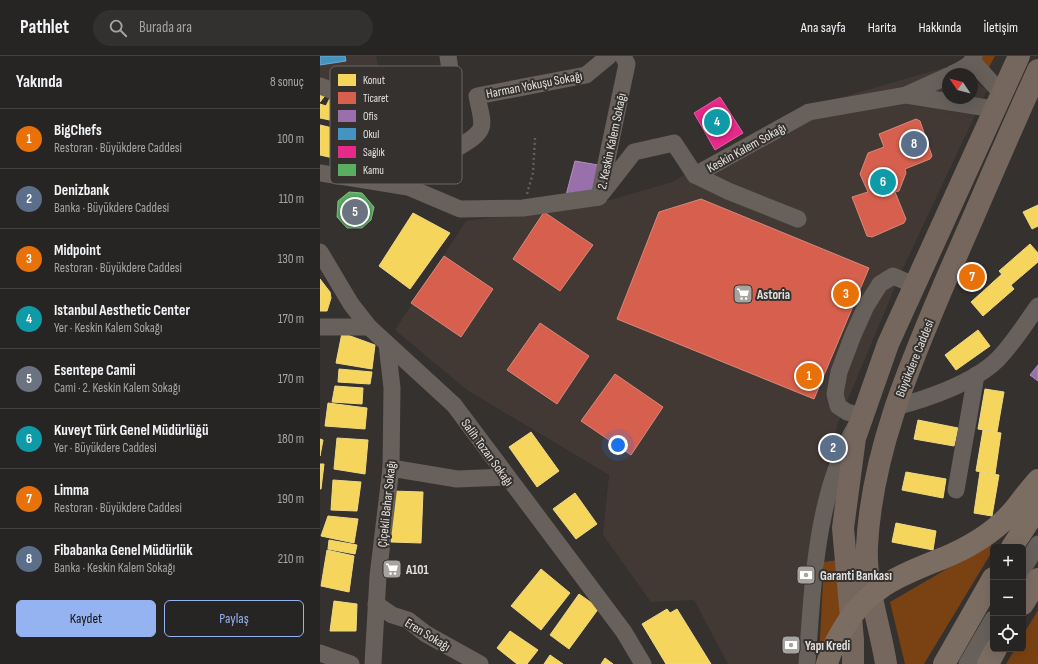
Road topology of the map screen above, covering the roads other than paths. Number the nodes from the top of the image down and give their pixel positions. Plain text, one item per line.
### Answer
1 (448, 56) edge
2 (608, 56) edge
3 (1019, 56) edge
4 (974, 59) edge
5 (625, 60) edge
6 (449, 66) edge
7 (965, 68) edge
8 (1038, 70) edge
9 (942, 79) edge
10 (320, 86) edge
11 (330, 90) edge
12 (906, 95) junction
13 (998, 102) junction
14 (462, 145) edge
15 (320, 173) edge
16 (330, 175) edge
17 (695, 175) junction
18 (389, 184) edge
19 (599, 196) junction
20 (798, 218) dead end
21 (320, 252) edge
22 (914, 285) junction
23 (1038, 306) edge
24 (369, 326) junction
25 (320, 328) edge
26 (387, 344) junction
27 (906, 374) junction
28 (976, 375) junction
29 (895, 407) junction
30 (862, 416) junction
31 (391, 468) junction
32 (507, 477) junction
33 (1038, 480) edge
34 (956, 490) dead end
35 (1038, 507) edge
36 (1014, 544) edge
37 (1038, 544) edge
38 (1026, 564) edge
39 (1038, 579) edge
40 (992, 580) edge
41 (1026, 599) edge
42 (376, 604) junction
43 (990, 624) edge
44 (994, 652) edge
45 (320, 653) edge
46 (350, 664) edge
47 (373, 664) edge
48 (480, 664) edge
49 (643, 664) edge
50 (807, 664) edge
51 (827, 664) edge
52 (852, 664) edge
53 (886, 664) edge
54 (944, 664) edge
55 (967, 664) edge
56 (988, 664) edge

1 - 6 street
2 - 14 street, Harman Yokuşu Sokağı
3 - 13 main road
4 - 7 street
4 - 13 street
5 - 19 street, 2. Keskin Kalem Sokağı
8 - 27 main road, Büyükdere Caddesi
9 - 12 street, Keskin Kalem Sokağı
10 - 11 street, Harman Yokuşu Sokağı
12 - 13 street, Keskin Kalem Sokağı
12 - 17 street, Keskin Kalem Sokağı
13 - 22 main road
15 - 16 street, 2. Keskin Kalem Sokağı
17 - 19 street, Keskin Kalem Sokağı
17 - 20 street
18 - 19 street, 2. Keskin Kalem Sokağı
21 - 24 street, Salih Tozan Sokağı
22 - 27 main road
22 - 30 main road
22 - 30 street
23 - 28 street
24 - 25 street
24 - 26 street, Salih Tozan Sokağı
26 - 31 street, Çiçekli Bahar Sokağı
26 - 32 street, Salih Tozan Sokağı
27 - 29 main road, Büyükdere Caddesi
28 - 29 street
28 - 34 street
29 - 53 main road, Büyükdere Caddesi
30 - 50 street
30 - 52 main road
31 - 32 street
31 - 42 street, Çiçekli Bahar Sokağı
32 - 49 street, Salih Tozan Sokağı
33 - 51 highway, bridge
35 - 36 highway
37 - 38 street
39 - 41 highway
40 - 54 highway
42 - 47 street, Çiçekli Bahar Sokağı
42 - 48 street, Eren Sokağı
43 - 55 street
44 - 56 highway
45 - 46 street

